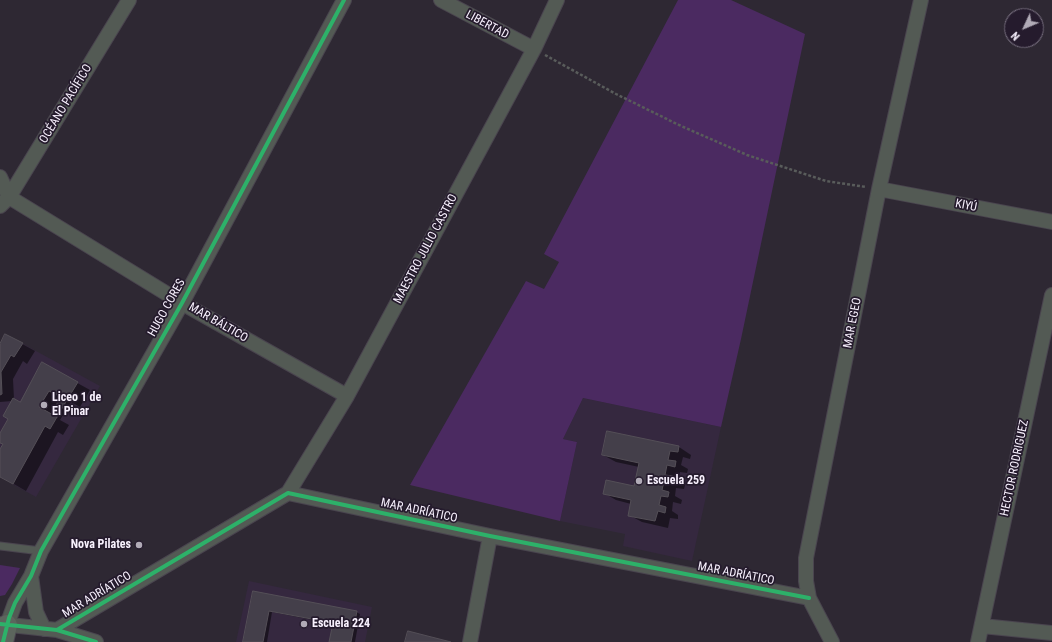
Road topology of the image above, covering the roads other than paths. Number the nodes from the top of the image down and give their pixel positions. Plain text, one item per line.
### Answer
1 (129, 0) edge
2 (344, 0) edge
3 (441, 0) edge
4 (557, 0) edge
5 (922, 0) edge
6 (534, 49) junction
7 (0, 177) edge
8 (879, 189) junction
9 (5, 202) edge
10 (1052, 222) edge
11 (1052, 295) edge
12 (182, 303) junction
13 (347, 396) junction
14 (288, 493) junction
15 (490, 536) junction
16 (0, 546) edge
17 (41, 552) junction
18 (31, 576) junction
19 (809, 598) junction
20 (982, 626) junction
21 (50, 629) junction
22 (3, 630) edge
23 (1052, 633) edge
24 (96, 642) edge
25 (470, 642) edge
26 (832, 642) edge
27 (978, 642) edge

1 - 9 street, OCÉANO PACÍFICO
2 - 12 street, HUGO CORES
3 - 6 street, LIBERTAD
4 - 6 street, MAESTRO JULIO CASTRO
5 - 8 street, MAR EGEO
6 - 13 street, MAESTRO JULIO CASTRO
7 - 9 street
8 - 10 street, KIYÚ
8 - 19 street, MAR EGEO
9 - 12 street, MAR BÁLTICO
11 - 20 street, HECTOR RODRIGUEZ
12 - 13 street, MAR BÁLTICO
12 - 17 street, HUGO CORES
13 - 14 street, MAESTRO JULIO CASTRO
14 - 15 street, MAR ADRÍATICO
14 - 21 street, MAR ADRÍATICO
15 - 19 street, MAR ADRÍATICO
15 - 25 street
16 - 17 lane
17 - 18 street, HUGO CORES
18 - 21 street
18 - 22 street, HUGO CORES
19 - 26 street, MAR EGEO
20 - 23 street
20 - 27 street, HECTOR RODRIGUEZ
21 - 22 street
21 - 24 street

